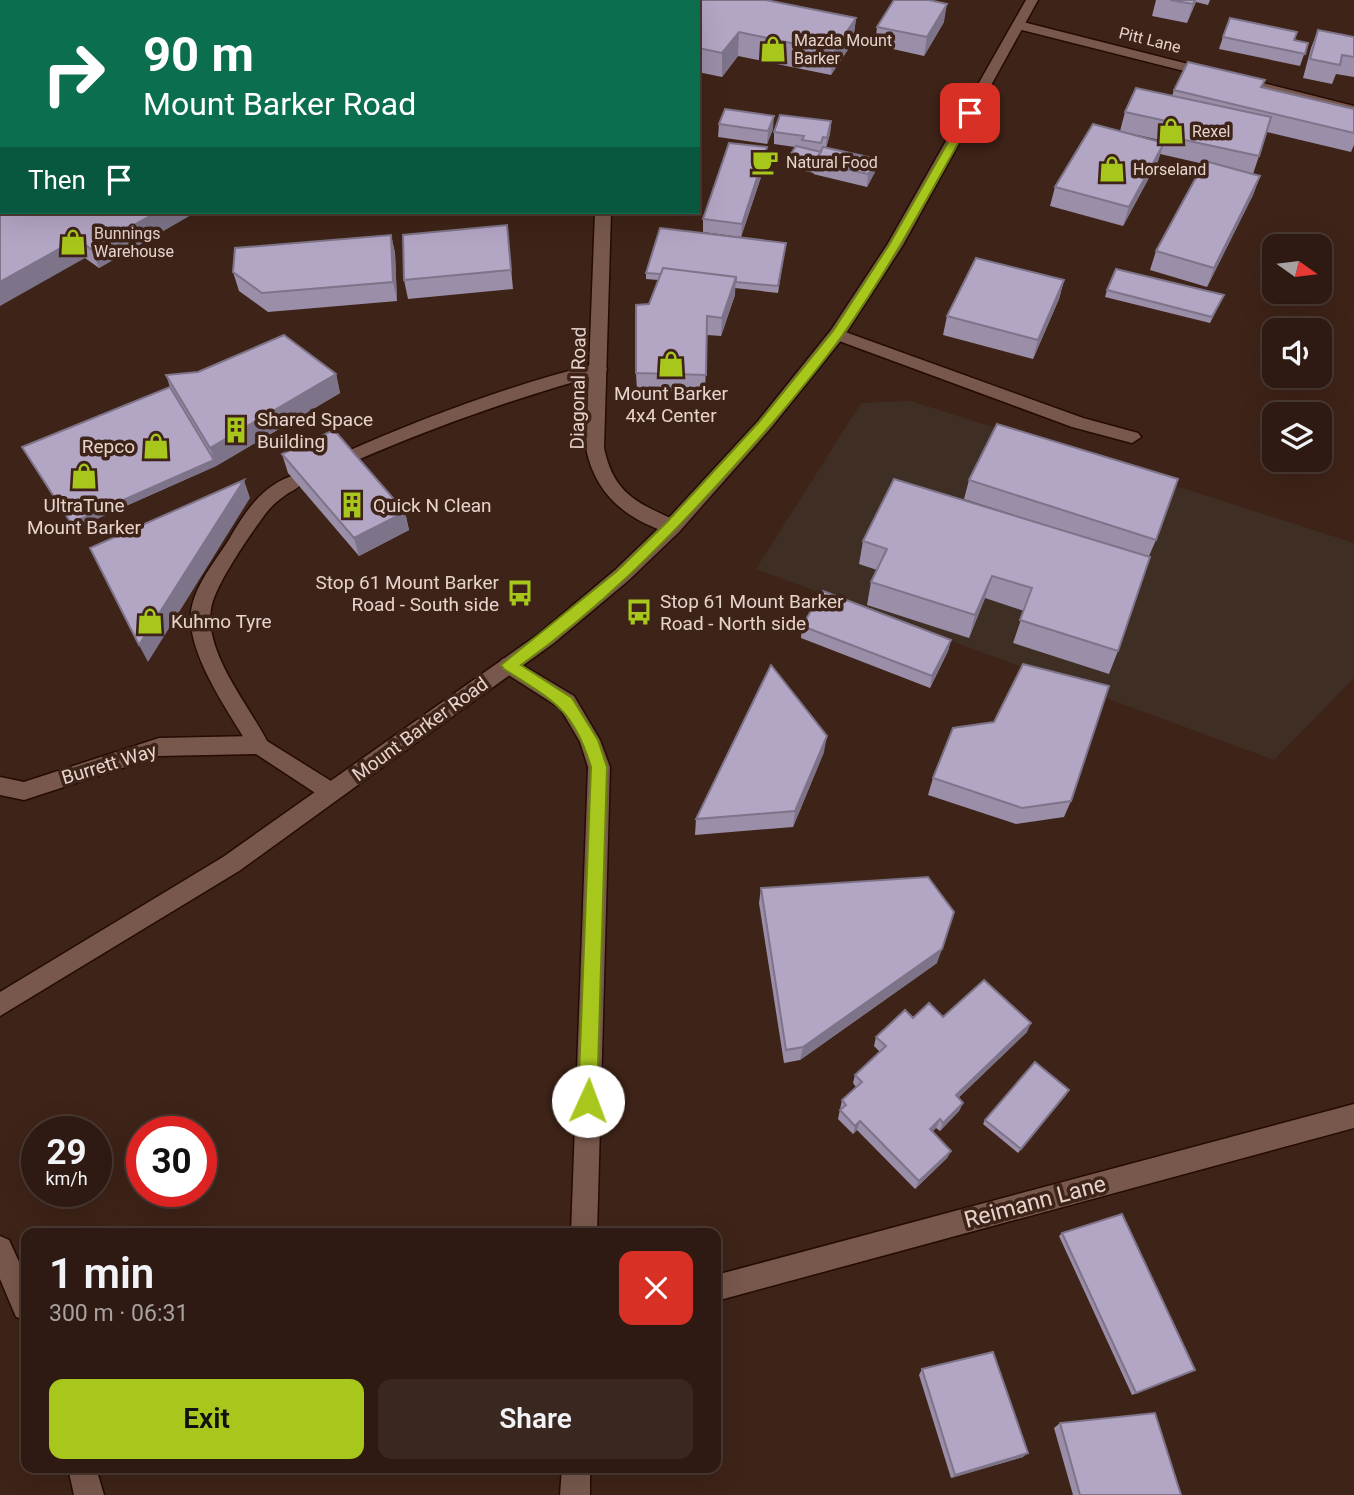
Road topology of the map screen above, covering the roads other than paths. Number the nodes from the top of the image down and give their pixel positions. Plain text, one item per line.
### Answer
1 (1032, 0) edge
2 (1019, 25) junction
3 (1354, 110) edge
4 (603, 214) edge
5 (837, 334) junction
6 (598, 369) junction
7 (1132, 437) dead end
8 (347, 458) edge
9 (295, 481) edge
10 (671, 527) junction
11 (509, 665) junction
12 (259, 745) junction
13 (0, 786) edge
14 (331, 792) junction
15 (0, 1005) edge
16 (1354, 1116) edge
17 (584, 1228) edge
18 (0, 1249) edge
19 (721, 1287) edge
20 (21, 1296) edge
21 (83, 1473) edge
22 (576, 1473) edge
23 (89, 1495) edge
24 (575, 1495) edge

1 - 2 street, Mount Barker Road
2 - 3 street, Pitt Lane
2 - 5 street, Mount Barker Road
4 - 6 street, Diagonal Road
5 - 7 street
5 - 10 street, Mount Barker Road
6 - 8 street
6 - 10 street, Diagonal Road
9 - 12 street
10 - 11 street, Mount Barker Road
11 - 14 street, Mount Barker Road
11 - 17 street
12 - 13 street, Burrett Way
12 - 14 street
14 - 15 street, Mount Barker Road
16 - 19 street, Reimann Lane
18 - 20 street
21 - 23 street
22 - 24 street

